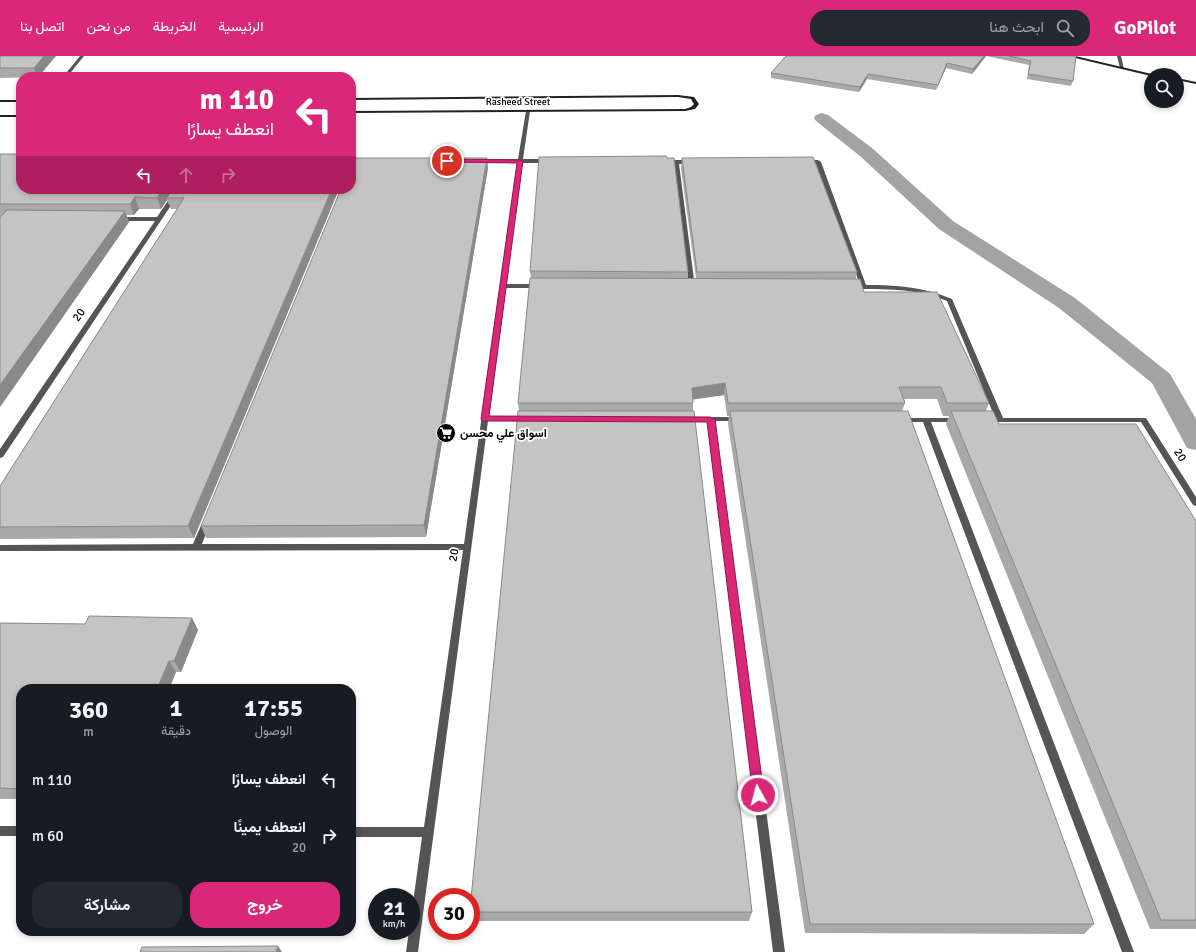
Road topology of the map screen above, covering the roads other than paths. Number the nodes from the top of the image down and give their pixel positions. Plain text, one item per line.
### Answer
1 (82, 56) edge
2 (1069, 56) edge
3 (1119, 56) edge
4 (1122, 68) junction
5 (69, 72) edge
6 (1144, 73) edge
7 (1184, 80) edge
8 (1196, 83) edge
9 (356, 98) edge
10 (0, 101) edge
11 (16, 101) edge
12 (528, 111) junction
13 (356, 112) edge
14 (0, 116) edge
15 (16, 116) edge
16 (470, 161) edge
17 (520, 161) junction
18 (551, 161) edge
19 (661, 162) edge
20 (676, 162) junction
21 (700, 162) edge
22 (795, 162) edge
23 (176, 194) edge
24 (112, 219) edge
25 (158, 219) junction
26 (503, 286) junction
27 (550, 286) edge
28 (684, 287) edge
29 (692, 287) junction
30 (700, 287) edge
31 (856, 287) edge
32 (864, 287) junction
33 (485, 419) junction
34 (531, 419) edge
35 (679, 419) edge
36 (710, 419) junction
37 (742, 419) edge
38 (894, 420) edge
39 (926, 420) junction
40 (963, 420) edge
41 (978, 420) edge
42 (1000, 420) junction
43 (0, 455) edge
44 (1196, 502) edge
45 (210, 513) edge
46 (467, 547) junction
47 (0, 548) edge
48 (196, 548) junction
49 (0, 831) edge
50 (16, 831) edge
51 (356, 832) edge
52 (428, 832) junction
53 (412, 952) edge
54 (779, 952) edge
55 (1128, 952) edge

1 - 5 street
2 - 4 street
3 - 4 street
4 - 6 street
7 - 8 street
9 - 12 street, Rasheed Street
10 - 11 street
12 - 13 street, Rasheed Street
12 - 17 street, 20
14 - 15 street
16 - 17 street
17 - 18 street
17 - 26 street, 20
19 - 20 street
20 - 21 street
20 - 29 street
22 - 32 street
23 - 25 street, 20
24 - 25 street
25 - 43 street, 20
26 - 27 street
26 - 33 street, 20
28 - 29 street
29 - 30 street
31 - 32 street
32 - 42 street
33 - 34 street
33 - 46 street, 20
35 - 36 street
36 - 37 street
36 - 54 street
38 - 39 street
39 - 40 street
39 - 55 street
41 - 42 street
42 - 44 street, 20
45 - 48 street
46 - 48 street
46 - 52 street, 20
47 - 48 street
49 - 50 street
51 - 52 street
52 - 53 street, 20

